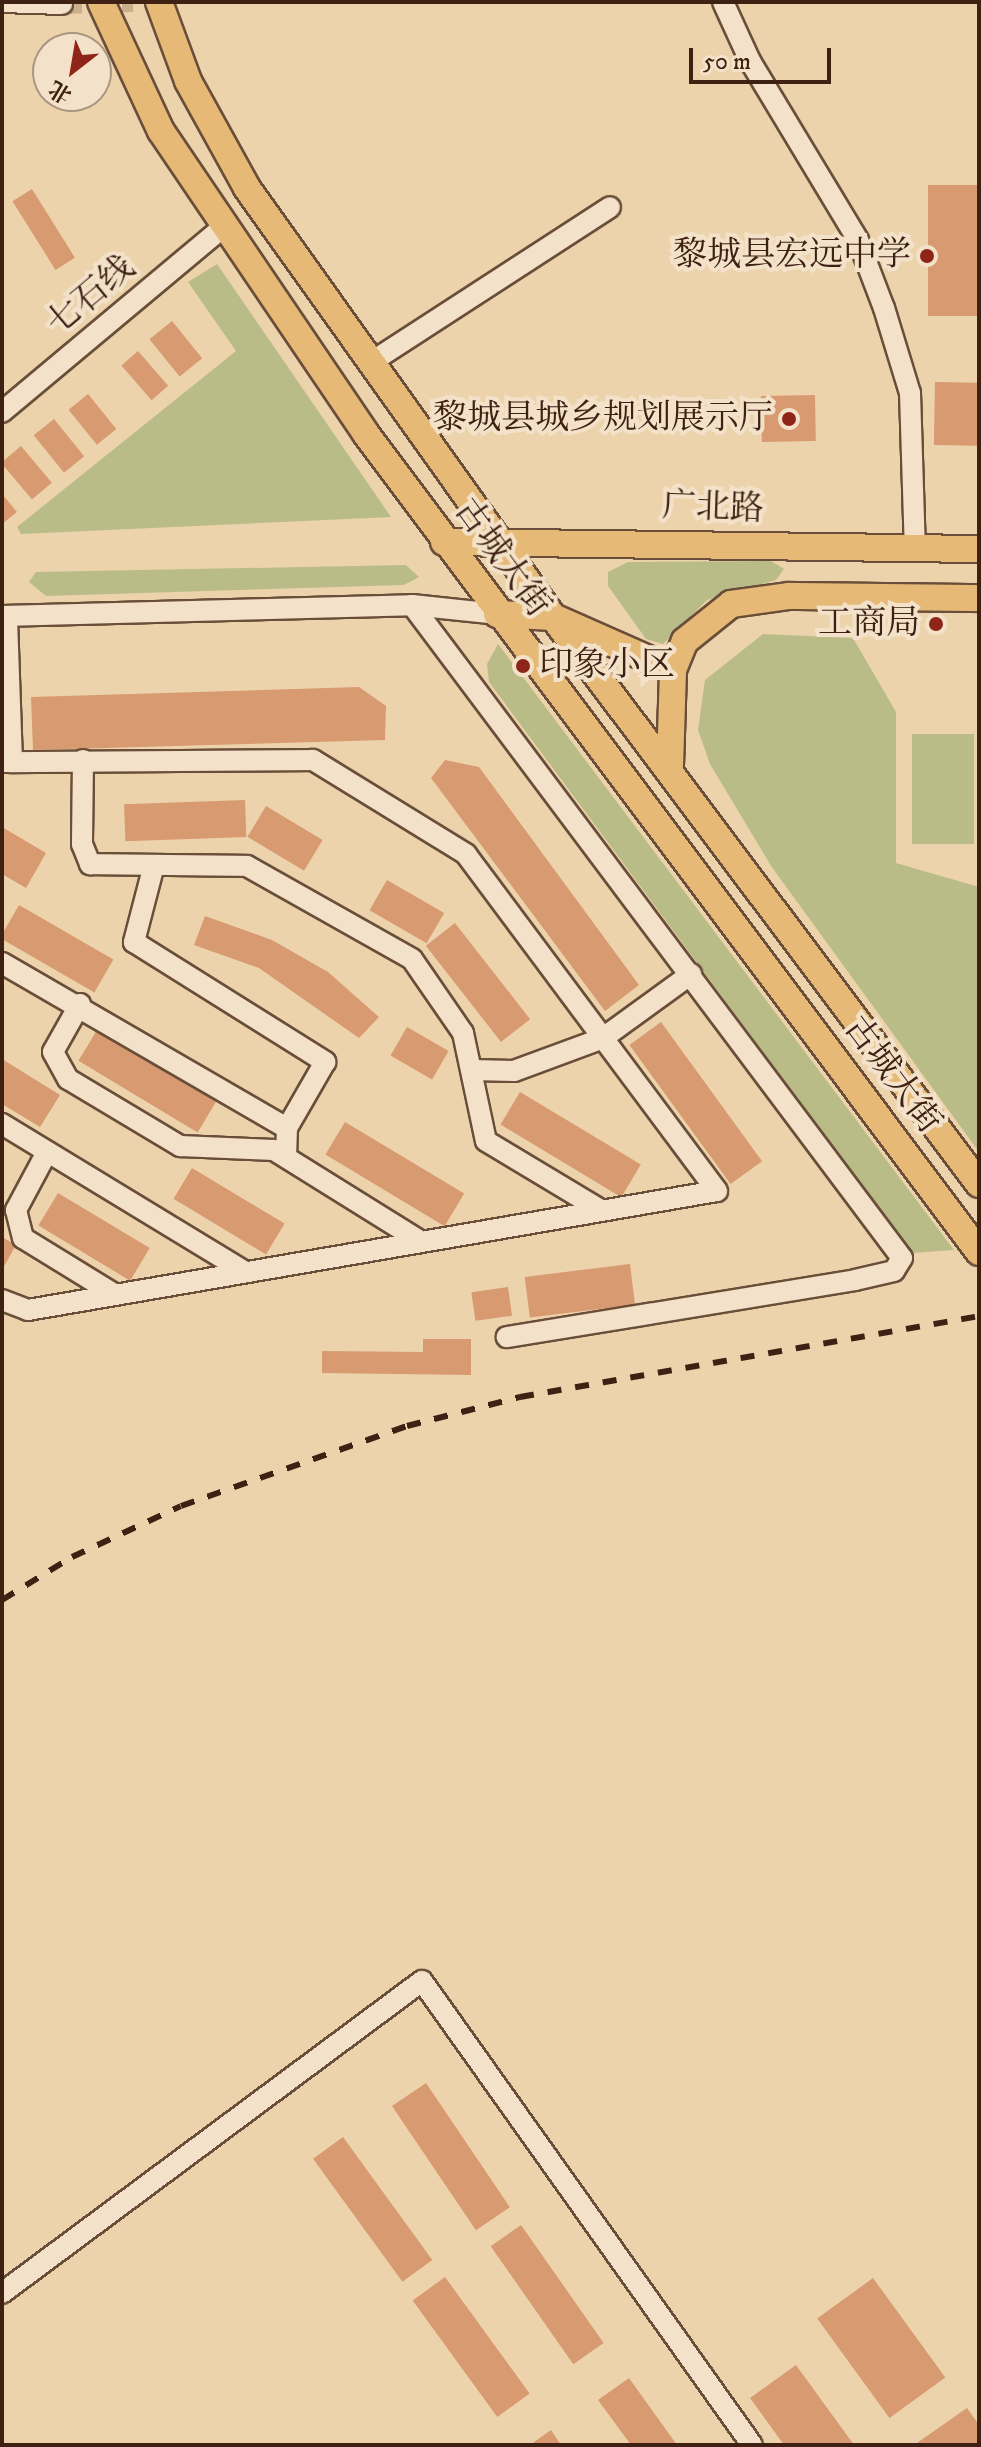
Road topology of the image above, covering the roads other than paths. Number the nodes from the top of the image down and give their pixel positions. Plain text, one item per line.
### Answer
1 (2, 2) edge
2 (101, 2) edge
3 (159, 2) edge
4 (723, 2) edge
5 (62, 4) dead end
6 (610, 207) dead end
7 (222, 228) junction
8 (370, 363) junction
9 (2, 412) edge
10 (495, 537) junction
11 (444, 542) junction
12 (979, 549) edge
13 (915, 550) junction
14 (979, 598) edge
15 (412, 605) junction
16 (497, 614) junction
17 (4, 616) edge
18 (553, 617) junction
19 (673, 670) junction
20 (83, 760) junction
21 (7, 762) edge
22 (670, 766) junction
23 (154, 865) junction
24 (2, 963) edge
25 (691, 974) junction
26 (80, 1004) junction
27 (603, 1038) junction
28 (472, 1070) junction
29 (2, 1124) edge
30 (287, 1128) junction
31 (47, 1152) junction
32 (286, 1157) junction
33 (979, 1184) edge
34 (601, 1210) junction
35 (420, 1241) junction
36 (979, 1252) edge
37 (244, 1271) junction
38 (114, 1294) junction
39 (2, 1300) edge
40 (507, 1337) dead end
41 (2, 2293) edge
42 (752, 2445) edge

1 - 5 street
2 - 7 main road, 古城大街
3 - 8 main road, 古城大街
4 - 13 street
6 - 8 street
7 - 9 street, 七石线
7 - 11 main road, 古城大街
8 - 10 main road, 古城大街
10 - 11 main road, 广北路
10 - 13 main road, 广北路
10 - 18 main road, 古城大街
11 - 16 main road, 古城大街
12 - 13 main road, 广北路
14 - 19 main road
15 - 16 street
15 - 17 street
15 - 25 street
16 - 18 main road
16 - 36 main road, 古城大街
17 - 21 street
18 - 19 main road
18 - 22 main road, 古城大街
19 - 22 main road
20 - 21 street
20 - 23 street
20 - 27 street
22 - 33 main road, 古城大街
23 - 28 street
23 - 30 street
24 - 26 street
25 - 27 street
25 - 40 street
26 - 30 street
26 - 32 street
27 - 28 street
27 - 34 street
28 - 34 street
29 - 31 street
30 - 32 street
31 - 37 street
31 - 38 street
32 - 35 street
34 - 35 street
35 - 37 street
37 - 38 street
38 - 39 street
41 - 42 street

